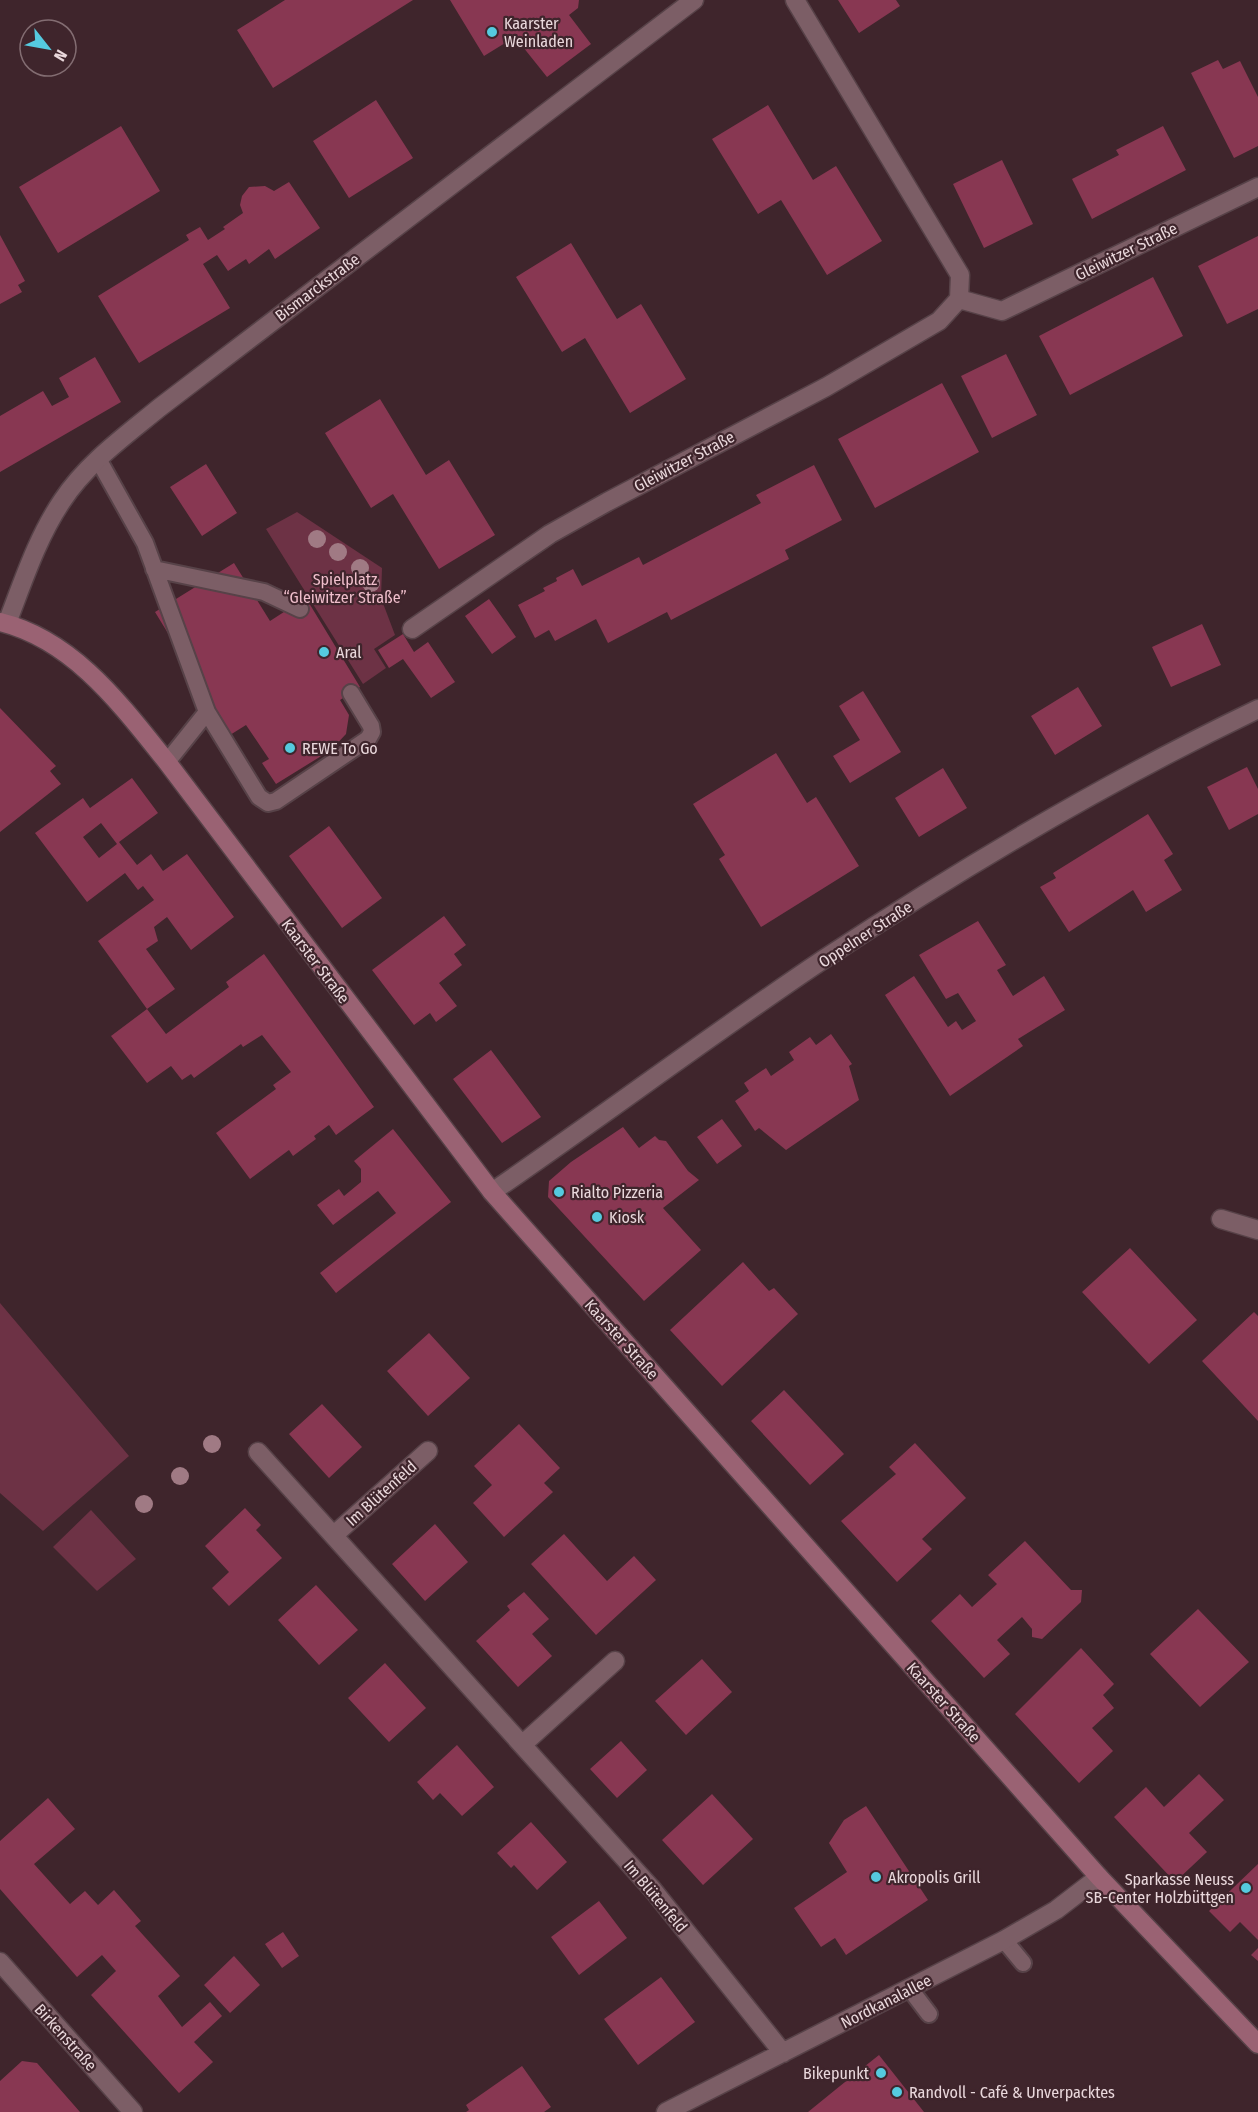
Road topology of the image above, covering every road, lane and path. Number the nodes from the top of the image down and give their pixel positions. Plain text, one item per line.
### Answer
1 (694, 0) edge
2 (795, 0) edge
3 (1258, 187) edge
4 (959, 299) junction
5 (98, 459) junction
6 (154, 569) junction
7 (300, 609) dead end
8 (3, 622) edge
9 (412, 629) dead end
10 (351, 693) dead end
11 (1258, 709) edge
12 (207, 712) junction
13 (167, 762) junction
14 (492, 1192) junction
15 (1221, 1220) dead end
16 (1258, 1230) edge
17 (428, 1451) dead end
18 (258, 1452) dead end
19 (334, 1535) junction
20 (615, 1661) dead end
21 (523, 1744) junction
22 (1099, 1877) junction
23 (1004, 1940) junction
24 (0, 1962) edge
25 (1023, 1963) dead end
26 (910, 1989) junction
27 (929, 2014) dead end
28 (1258, 2044) edge
29 (783, 2053) junction
30 (133, 2112) edge
31 (666, 2112) edge

1 - 5 street, Bismarckstraße
2 - 4 street
3 - 4 street, Gleiwitzer Straße
4 - 9 street, Gleiwitzer Straße
5 - 6 lane
5 - 8 street, Bismarckstraße
6 - 7 lane
6 - 12 lane
8 - 13 main road, Kaarster Straße
10 - 12 lane
11 - 14 street, Oppelner Straße
12 - 13 lane
13 - 14 main road, Kaarster Straße
14 - 22 main road, Kaarster Straße
15 - 16 street
17 - 19 street, Im Blütenfeld
18 - 19 street, Im Blütenfeld
19 - 21 street, Im Blütenfeld
20 - 21 street
21 - 29 street, Im Blütenfeld
22 - 23 street, Nordkanalallee
22 - 28 main road, Kaarster Straße
23 - 25 lane
23 - 26 street, Nordkanalallee
24 - 30 street, Birkenstraße
26 - 27 lane
26 - 29 street, Nordkanalallee
29 - 31 street, Nordkanalallee

